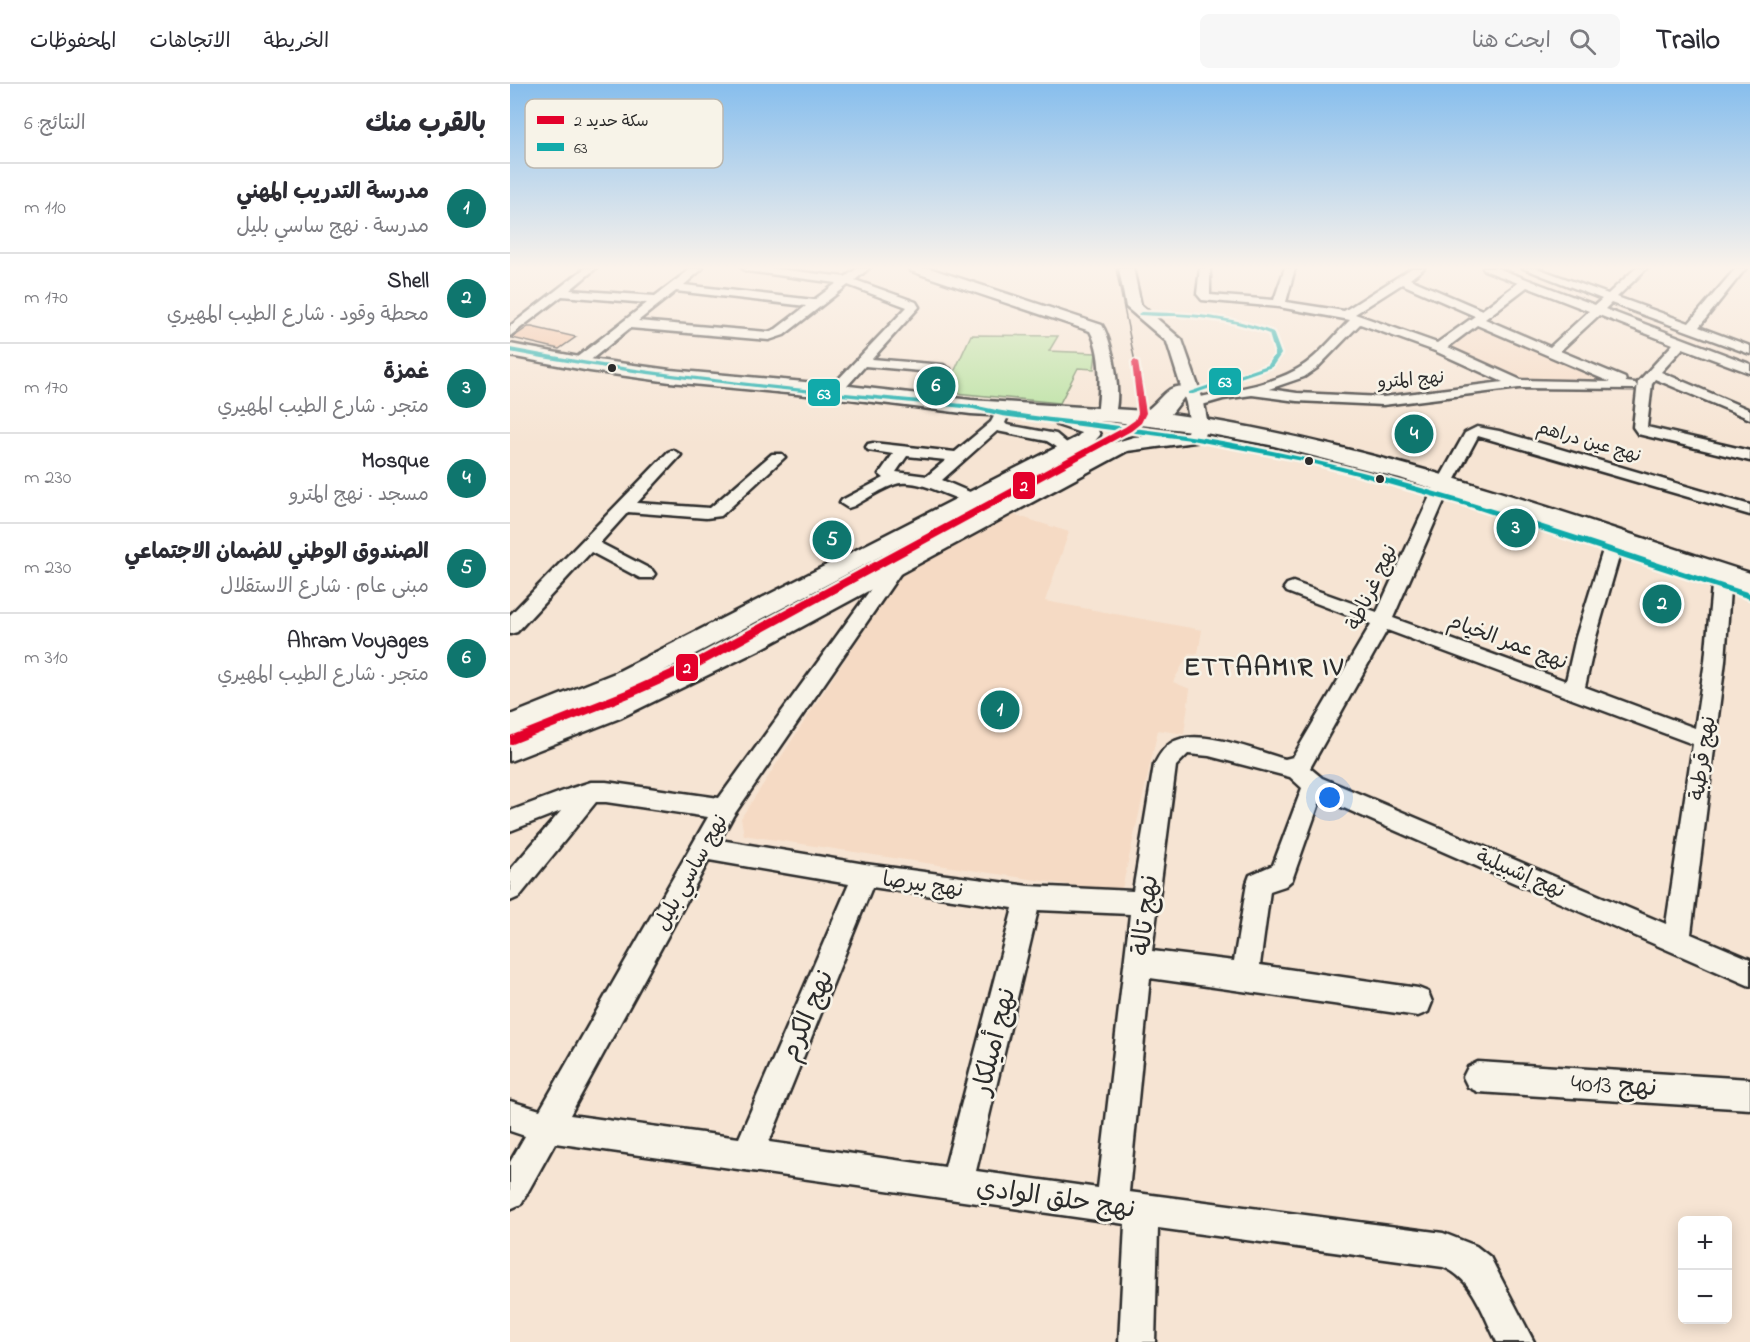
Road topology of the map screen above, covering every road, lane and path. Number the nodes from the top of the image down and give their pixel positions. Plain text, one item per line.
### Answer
1 (625, 327) edge
2 (660, 327) edge
3 (787, 327) edge
4 (895, 327) edge
5 (1093, 327) edge
6 (1157, 327) edge
7 (1344, 327) edge
8 (1379, 327) edge
9 (1467, 327) edge
10 (1497, 327) edge
11 (1580, 327) edge
12 (1640, 327) edge
13 (1689, 327) edge
14 (1692, 328) joint
15 (1681, 342) junction
16 (1439, 348) junction
17 (510, 350) edge
18 (1750, 350) edge
19 (1551, 353) junction
20 (861, 362) junction
21 (577, 364) junction
22 (943, 369) dead end
23 (1750, 369) edge
24 (1654, 374) junction
25 (1519, 384) junction
26 (1637, 387) junction
27 (835, 391) junction
28 (1252, 391) junction
29 (1001, 415) junction
30 (1750, 415) edge
31 (1106, 416) junction
32 (1187, 419) junction
33 (1064, 421) junction
34 (873, 447) dead end
35 (1068, 450) junction
36 (903, 451) junction
37 (673, 456) dead end
38 (1750, 456) edge
39 (777, 457) dead end
40 (956, 457) junction
41 (897, 478) junction
42 (931, 481) junction
43 (1441, 488) junction
44 (973, 499) junction
45 (848, 503) dead end
46 (625, 507) junction
47 (1750, 510) edge
48 (589, 544) junction
49 (1612, 550) junction
50 (895, 568) junction
51 (646, 574) dead end
52 (1722, 581) junction
53 (1750, 584) edge
54 (1293, 588) dead end
55 (1750, 596) edge
56 (1382, 621) junction
57 (510, 627) edge
58 (1574, 691) junction
59 (510, 726) edge
60 (1705, 740) junction
61 (510, 750) edge
62 (1295, 768) junction
63 (1314, 785) junction
64 (591, 792) junction
65 (725, 809) junction
66 (510, 821) edge
67 (703, 848) junction
68 (865, 875) junction
69 (510, 889) edge
70 (1028, 898) junction
71 (1144, 903) junction
72 (1677, 940) junction
73 (1139, 963) junction
74 (1750, 973) edge
75 (1245, 976) junction
76 (1418, 1002) dead end
77 (1478, 1077) dead end
78 (1750, 1094) edge
79 (510, 1116) edge
80 (548, 1126) junction
81 (748, 1155) junction
82 (957, 1183) junction
83 (510, 1193) edge
84 (1127, 1208) junction
85 (1141, 1342) edge
86 (1516, 1342) edge

1 - 21 street
2 - 3 street
4 - 20 street
5 - 31 street
6 - 32 street
7 - 28 street
8 - 16 street
9 - 16 street
10 - 19 street
11 - 19 street
12 - 15 street
13 - 14 street
14 - 18 street
15 - 23 street
15 - 24 street
16 - 25 street
17 - 21 main road
19 - 26 street
20 - 22 street
20 - 27 street
21 - 27 main road
24 - 26 street
24 - 30 street
25 - 26 street, نهج المترو
25 - 28 street, نهج المترو
26 - 38 street
27 - 29 main road
28 - 32 street, نهج المترو
29 - 31 main road
29 - 33 main road
29 - 35 street
29 - 40 street
31 - 32 main road
32 - 33 main road
32 - 43 main road
32 - 50 street
33 - 35 street
34 - 36 street
35 - 44 street
36 - 40 street
36 - 41 street
37 - 46 street
39 - 46 street
40 - 42 street
41 - 42 street
41 - 45 street
42 - 44 street
43 - 47 street, نهج عين دراهم
43 - 49 main road
43 - 52 main road
43 - 56 street, نهج غرناطة
44 - 59 street
46 - 48 street
48 - 51 street
48 - 57 street
49 - 52 main road
49 - 58 street
50 - 61 street
50 - 65 street, نهج ساسي بليل
52 - 53 main road
52 - 55 main road
52 - 60 street, نهج قرطبة
54 - 56 street, نهج عمر الخيام
56 - 58 street, نهج عمر الخيام
56 - 62 street, نهج غرناطة
58 - 60 street, نهج عمر الخيام
60 - 72 street, نهج قرطبة
62 - 63 street, نهج إشبيلية
62 - 71 street, نهج تالة
63 - 72 street, نهج إشبيلية
63 - 75 street
64 - 65 street
64 - 66 street
64 - 69 street
65 - 67 street, نهج ساسي بليل
67 - 68 street, نهج بيرصا
67 - 80 street, نهج ساسي بليل
68 - 70 street, نهج بيرصا
68 - 81 street, نهج الكرم
70 - 71 street, نهج بيرصا
70 - 82 street, نهج أميلكار
71 - 73 street, نهج تالة
72 - 74 street, نهج إشبيلية
73 - 75 street
73 - 84 street, نهج تالة
75 - 76 street
77 - 78 street, نهج 4013
79 - 80 street, نهج حلق الوادي
80 - 81 street, نهج حلق الوادي
80 - 83 street, نهج ساسي بليل
81 - 82 street, نهج حلق الوادي
82 - 84 street, نهج حلق الوادي
84 - 85 street, نهج تالة
84 - 86 street, نهج حلق الوادي

